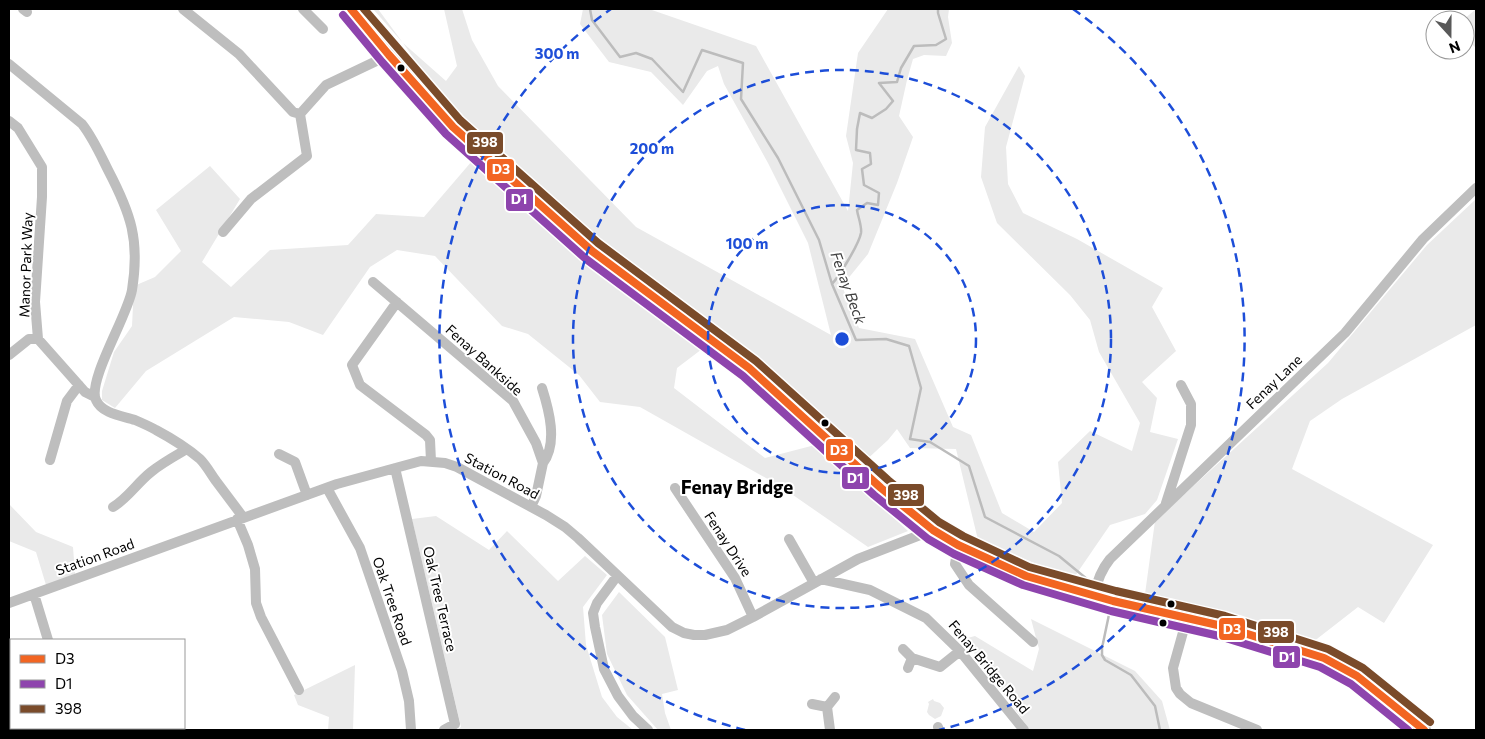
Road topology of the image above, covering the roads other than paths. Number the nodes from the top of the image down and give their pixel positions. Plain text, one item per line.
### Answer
1 (183, 9) edge
2 (303, 9) edge
3 (351, 9) edge
4 (323, 29) dead end
5 (389, 55) junction
6 (9, 64) edge
7 (300, 114) junction
8 (9, 121) edge
9 (1476, 188) edge
10 (223, 232) dead end
11 (373, 282) dead end
12 (397, 302) junction
13 (38, 339) junction
14 (9, 355) edge
15 (79, 385) junction
16 (1181, 385) dead end
17 (542, 388) dead end
18 (94, 397) junction
19 (187, 449) junction
20 (279, 454) dead end
21 (50, 460) dead end
22 (431, 461) junction
23 (542, 463) junction
24 (395, 468) junction
25 (327, 488) junction
26 (675, 488) dead end
27 (307, 495) junction
28 (1166, 504) junction
29 (113, 507) dead end
30 (531, 507) junction
31 (240, 518) junction
32 (933, 530) junction
33 (788, 539) dead end
34 (958, 545) junction
35 (617, 576) junction
36 (818, 581) junction
37 (34, 594) junction
38 (1094, 595) junction
39 (10, 602) edge
40 (753, 617) junction
41 (1187, 618) junction
42 (48, 639) edge
43 (1033, 642) dead end
44 (903, 649) dead end
45 (960, 651) junction
46 (299, 690) dead end
47 (834, 697) dead end
48 (812, 704) dead end
49 (827, 707) junction
50 (411, 730) edge
51 (444, 730) edge
52 (648, 730) edge
53 (830, 730) edge
54 (1024, 730) edge
55 (1257, 730) edge
56 (1424, 730) edge

1 - 7 street
2 - 4 street
3 - 5 highway
5 - 7 street
5 - 32 highway
6 - 18 street
7 - 10 street
8 - 13 street, Manor Park Way
9 - 28 street, Fenay Lane
11 - 12 street, Fenay Bankside
12 - 22 street
12 - 23 street, Fenay Bankside
13 - 14 street
13 - 15 street
15 - 18 street
15 - 21 street
16 - 28 street
17 - 23 street
18 - 19 street
19 - 29 street
19 - 31 street
20 - 27 street
22 - 24 street, Station Road
22 - 30 street, Station Road
23 - 30 street, Fenay Bankside
24 - 25 street, Station Road
24 - 51 street, Oak Tree Terrace
25 - 27 street, Station Road
25 - 50 street, Oak Tree Road
26 - 40 street, Fenay Drive
27 - 31 street, Station Road
28 - 38 street, Fenay Lane
30 - 35 street, Station Road
31 - 37 street, Station Road
31 - 46 street
32 - 34 highway
32 - 36 street, Station Road
33 - 36 street
34 - 38 highway
34 - 43 street
35 - 40 street, Station Road
35 - 52 street
36 - 40 street, Station Road
36 - 45 street, Fenay Bridge Road
37 - 39 street, Station Road
37 - 42 street
38 - 41 highway
41 - 55 street
41 - 56 highway
44 - 45 street
45 - 54 street, Fenay Bridge Road
47 - 49 street
48 - 49 street
49 - 53 street

